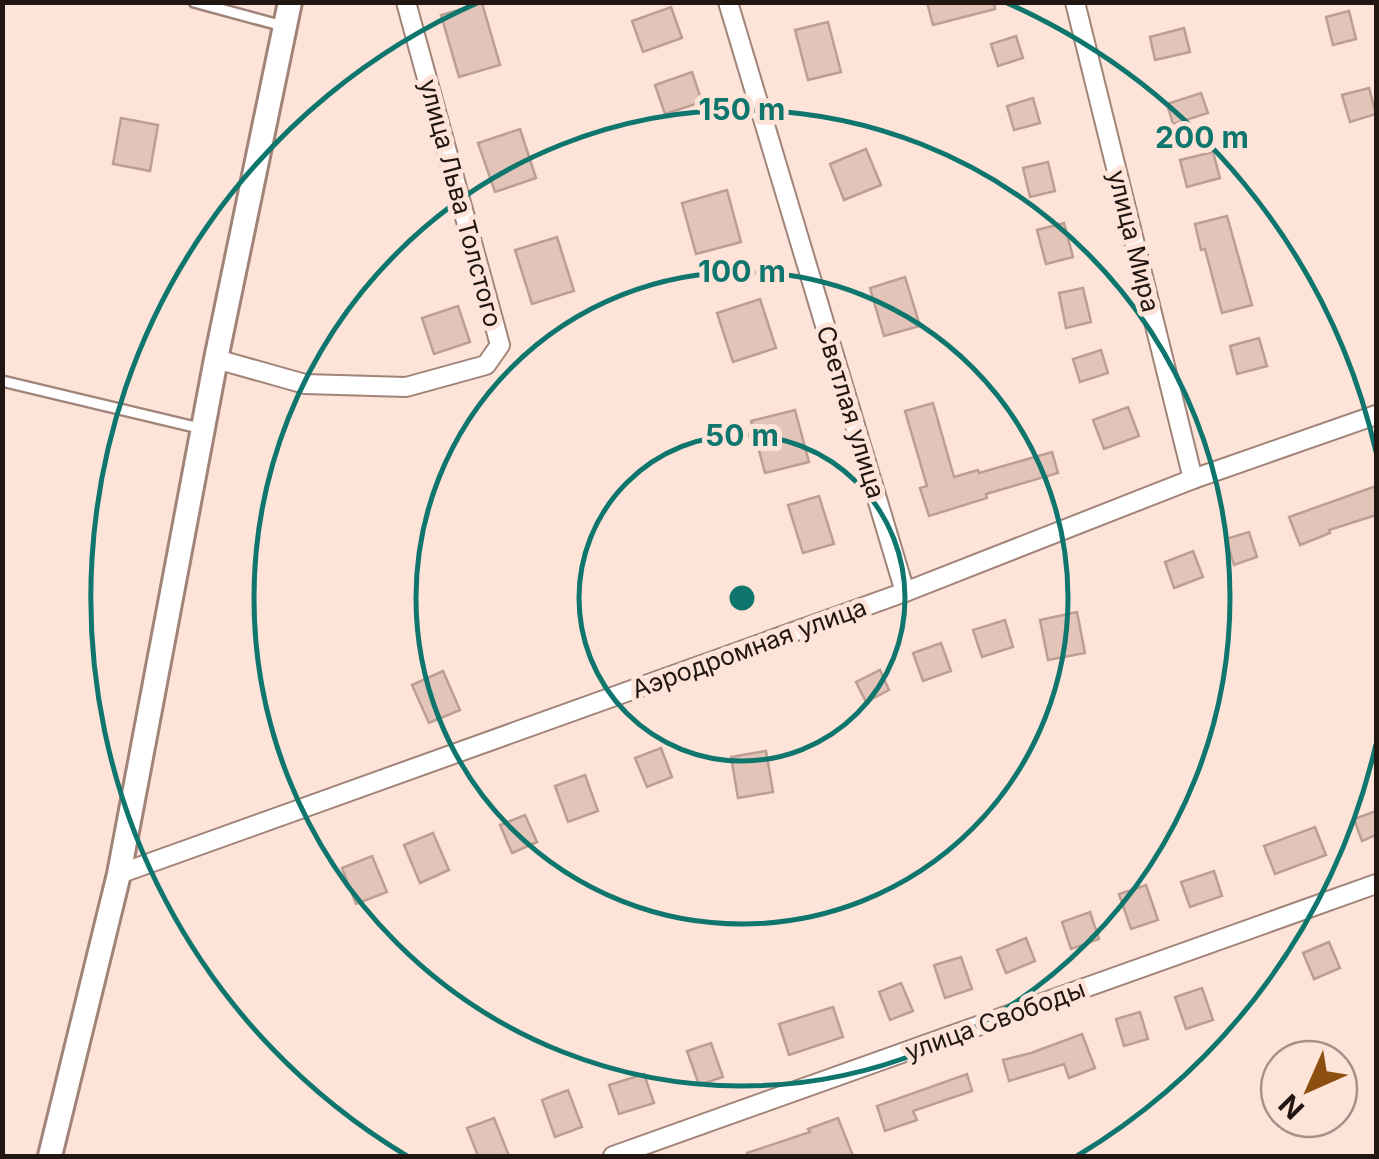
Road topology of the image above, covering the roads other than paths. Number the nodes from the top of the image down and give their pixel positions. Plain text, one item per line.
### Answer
1 (194, 2) edge
2 (290, 2) edge
3 (406, 2) edge
4 (728, 2) edge
5 (1075, 2) edge
6 (284, 26) junction
7 (216, 359) junction
8 (2, 381) edge
9 (1376, 415) edge
10 (203, 429) junction
11 (1192, 478) junction
12 (905, 592) junction
13 (118, 874) junction
14 (1376, 884) edge
15 (50, 1156) edge
16 (613, 1156) edge

1 - 6 lane
2 - 6 street
3 - 7 street, улица Льва Толстого
4 - 12 street, Светлая улица
5 - 11 street, улица Мира
6 - 7 street
7 - 10 street
8 - 10 lane
9 - 11 street, Аэродромная улица
10 - 13 street
11 - 12 street, Аэродромная улица
12 - 13 street, Аэродромная улица
13 - 15 street
14 - 16 street, улица Свободы

